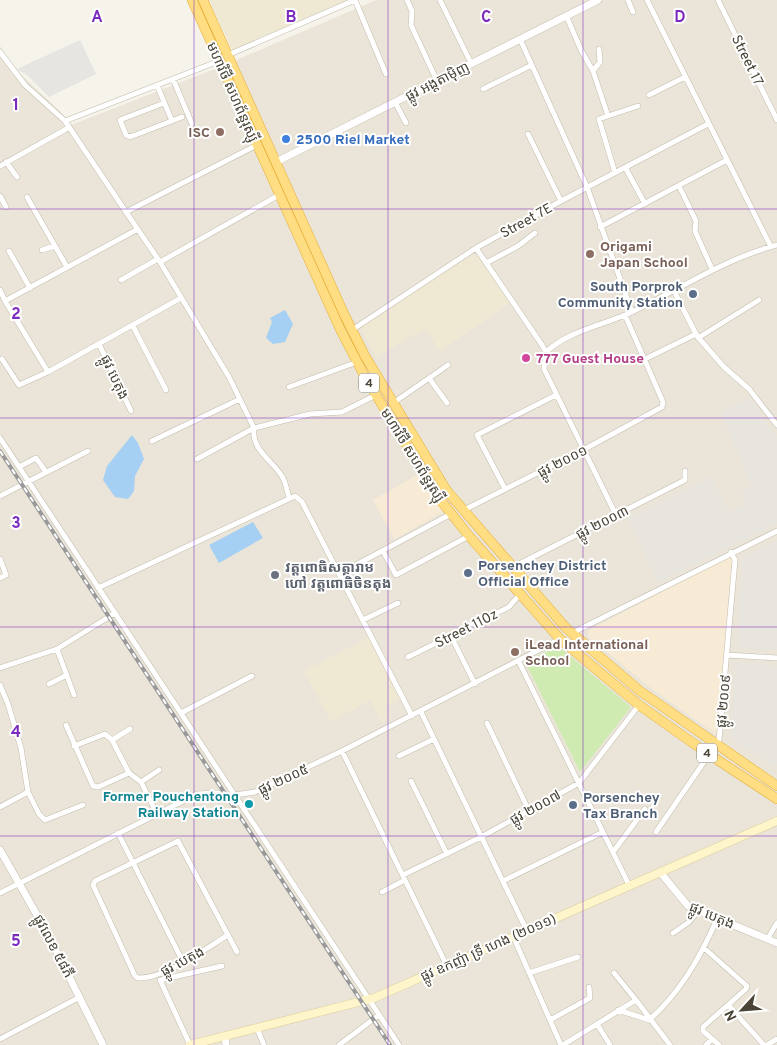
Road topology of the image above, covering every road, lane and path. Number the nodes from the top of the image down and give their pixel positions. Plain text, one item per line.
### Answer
1 (192, 0) edge
2 (203, 0) edge
3 (355, 0) edge
4 (407, 0) edge
5 (440, 0) edge
6 (628, 0) edge
7 (647, 0) edge
8 (718, 0) edge
9 (592, 1) edge
10 (633, 12) dead end
11 (566, 15) junction
12 (520, 39) junction
13 (599, 49) dead end
14 (0, 52) edge
15 (228, 55) junction
16 (219, 61) junction
17 (471, 63) junction
18 (532, 66) junction
19 (593, 71) junction
20 (386, 74) dead end
21 (685, 77) junction
22 (173, 79) junction
23 (437, 81) junction
24 (157, 86) junction
25 (483, 89) dead end
26 (649, 96) dead end
27 (395, 102) junction
28 (164, 103) junction
29 (638, 106) dead end
30 (608, 116) junction
31 (182, 117) dead end
32 (777, 120) edge
33 (65, 121) junction
34 (172, 121) junction
35 (406, 123) dead end
36 (192, 124) dead end
37 (708, 124) junction
38 (68, 128) junction
39 (528, 134) dead end
40 (257, 145) junction
41 (727, 160) junction
42 (6, 162) junction
43 (276, 162) junction
44 (0, 166) edge
45 (625, 167) junction
46 (615, 173) junction
47 (17, 177) dead end
48 (679, 186) junction
49 (587, 187) junction
50 (279, 195) junction
51 (0, 196) edge
52 (27, 197) dead end
53 (560, 201) junction
54 (644, 204) junction
55 (6, 207) dead end
56 (126, 212) junction
57 (600, 226) junction
58 (138, 229) junction
59 (535, 233) dead end
60 (308, 234) junction
61 (299, 238) junction
62 (55, 246) junction
63 (774, 246) edge
64 (476, 248) junction
65 (42, 250) dead end
66 (9, 251) dead end
67 (159, 261) junction
68 (486, 263) junction
69 (67, 267) junction
70 (712, 269) junction
71 (121, 280) dead end
72 (30, 288) junction
73 (0, 290) edge
74 (674, 291) junction
75 (181, 298) junction
76 (759, 300) dead end
77 (5, 301) junction
78 (632, 312) junction
79 (625, 315) junction
80 (133, 326) junction
81 (352, 330) junction
82 (697, 336) junction
83 (99, 344) junction
84 (546, 352) junction
85 (2, 359) dead end
86 (645, 359) junction
87 (357, 362) junction
88 (448, 365) dead end
89 (374, 371) junction
90 (48, 372) junction
91 (365, 377) junction
92 (429, 378) junction
93 (289, 387) dead end
94 (166, 390) dead end
95 (376, 395) junction
96 (556, 395) junction
97 (240, 399) junction
98 (393, 403) junction
99 (447, 403) dead end
100 (131, 411) dead end
101 (777, 424) edge
102 (254, 428) junction
103 (0, 438) edge
104 (152, 441) dead end
105 (88, 450) dead end
106 (582, 450) junction
107 (197, 459) dead end
108 (19, 467) junction
109 (46, 472) junction
110 (685, 472) dead end
111 (28, 482) junction
112 (505, 489) junction
113 (0, 496) edge
114 (289, 497) junction
115 (462, 511) junction
116 (451, 514) junction
117 (616, 515) junction
118 (777, 531) edge
119 (469, 536) junction
120 (383, 551) junction
121 (731, 552) junction
122 (0, 559) edge
123 (512, 568) junction
124 (339, 574) junction
125 (0, 578) edge
126 (98, 588) junction
127 (520, 594) junction
128 (398, 603) dead end
129 (115, 613) junction
130 (363, 620) junction
131 (574, 635) junction
132 (451, 636) junction
133 (560, 640) junction
134 (57, 649) junction
135 (727, 655) junction
136 (408, 657) dead end
137 (777, 658) edge
138 (519, 662) junction
139 (0, 668) edge
140 (68, 675) junction
141 (252, 676) dead end
142 (49, 684) dead end
143 (475, 684) junction
144 (0, 685) edge
145 (74, 695) dead end
146 (639, 705) junction
147 (421, 712) junction
148 (181, 714) junction
149 (412, 716) junction
150 (487, 724) dead end
151 (66, 725) dead end
152 (130, 729) dead end
153 (434, 739) junction
154 (112, 740) junction
155 (74, 746) junction
156 (716, 746) junction
157 (342, 751) junction
158 (710, 755) junction
159 (399, 756) dead end
160 (159, 770) dead end
161 (129, 773) junction
162 (411, 781) dead end
163 (141, 782) junction
164 (579, 783) junction
165 (777, 786) edge
166 (28, 792) junction
167 (235, 796) junction
168 (777, 799) edge
169 (83, 805) dead end
170 (0, 807) edge
171 (645, 809) dead end
172 (529, 811) junction
173 (156, 814) junction
174 (777, 821) edge
175 (603, 832) junction
176 (656, 832) dead end
177 (118, 833) junction
178 (481, 837) junction
179 (0, 850) edge
180 (612, 852) junction
181 (446, 854) junction
182 (134, 862) junction
183 (660, 872) junction
184 (404, 878) junction
185 (503, 881) junction
186 (20, 883) junction
187 (629, 885) junction
188 (382, 892) dead end
189 (0, 893) edge
190 (698, 911) junction
191 (717, 918) junction
192 (777, 923) edge
193 (526, 929) junction
194 (673, 933) dead end
195 (228, 935) junction
196 (512, 935) junction
197 (768, 938) junction
198 (777, 942) edge
199 (704, 948) junction
200 (237, 952) dead end
201 (578, 957) dead end
202 (183, 962) junction
203 (446, 964) junction
204 (222, 966) dead end
205 (529, 973) junction
206 (614, 973) dead end
207 (589, 987) dead end
208 (80, 997) junction
209 (368, 1000) junction
210 (636, 1000) junction
211 (728, 1005) junction
212 (618, 1010) junction
213 (379, 1015) junction
214 (550, 1020) junction
215 (650, 1020) junction
216 (597, 1024) junction
217 (258, 1028) junction
218 (225, 1036) junction
219 (0, 1039) edge
220 (712, 1039) junction
221 (777, 1039) edge
222 (103, 1045) edge
223 (190, 1045) edge
224 (226, 1045) edge
225 (264, 1045) edge
226 (339, 1045) edge
227 (399, 1045) edge
228 (562, 1045) edge
229 (610, 1045) edge
230 (670, 1045) edge
231 (706, 1045) edge
232 (718, 1045) edge
233 (766, 1045) edge

1 - 16 highway, មហាវិថី សហព័ន្ធរុស្ស៊ី / 4
2 - 15 highway, មហាវិថី សហព័ន្ធរុស្ស៊ី / 4
3 - 15 street
3 - 20 street
4 - 23 street
5 - 17 street
6 - 10 street
7 - 21 street
8 - 32 street, Street 17
9 - 11 street, ផ្លូវ អង្តតាម៉ិញ
11 - 12 street, ផ្លូវ អង្តតាម៉ិញ
11 - 19 street
12 - 17 street, ផ្លូវ អង្តតាម៉ិញ
12 - 18 street
13 - 19 street
14 - 33 street
15 - 43 highway, មហាវិថី សហព័ន្ធរុស្ស៊ី / 4
16 - 22 street
16 - 40 highway, មហាវិថី សហព័ន្ធរុស្ស៊ី / 4
17 - 23 street, ផ្លូវ អង្តតាម៉ិញ
18 - 25 street
18 - 49 street
19 - 30 street
21 - 26 street
21 - 37 street
22 - 24 street
22 - 36 street
23 - 27 street, ផ្លូវ អង្តតាម៉ិញ
24 - 28 street
24 - 33 street
27 - 35 street
27 - 43 street, ផ្លូវ អង្តតាម៉ិញ
28 - 34 street
28 - 34 street
29 - 30 street
30 - 46 street
31 - 34 street
33 - 38 street
37 - 41 street
37 - 45 street, Street 7E
38 - 42 street
38 - 56 street
39 - 53 street
40 - 50 highway, មហាវិថី សហព័ន្ធរុស្ស៊ី / 4
40 - 56 street
41 - 48 street
41 - 63 street
42 - 44 street
42 - 47 street
43 - 60 highway, មហាវិថី សហព័ន្ធរុស្ស៊ី / 4
45 - 46 street, Street 7E
45 - 54 street
46 - 49 street, Street 7E
48 - 54 street
48 - 70 street
49 - 53 street, Street 7E
49 - 57 street
50 - 61 highway, មហាវិថី សហព័ន្ធរុស្ស៊ី / 4
50 - 67 street
51 - 55 street
52 - 62 street
53 - 64 street, Street 7E
54 - 57 street
56 - 58 street
57 - 78 street
58 - 67 street
58 - 69 street
59 - 68 street
60 - 61 highway
60 - 81 highway, មហាវិថី សហព័ន្ធរុស្ស៊ី / 4
61 - 87 highway, មហាវិថី សហព័ន្ធរុស្ស៊ី / 4
62 - 65 street
62 - 69 street
63 - 70 street
64 - 68 street
64 - 81 street, Street 7E
66 - 72 street
67 - 71 street
67 - 75 street
68 - 84 street
69 - 72 street
70 - 74 street
72 - 77 street
73 - 77 street
74 - 78 street
74 - 82 street
75 - 80 street
75 - 97 street
76 - 82 street
77 - 90 street
78 - 79 street
79 - 84 street
79 - 86 street
80 - 83 street
80 - 94 street
81 - 89 highway, មហាវិថី សហព័ន្ធរុស្ស៊ី / 4
82 - 86 street
82 - 101 street
83 - 90 street
83 - 100 street, ផ្លូវ បេតុង
84 - 96 street
85 - 90 street
86 - 106 street, ផ្លូវ ២០០១
87 - 91 highway, មហាវិថី សហព័ន្ធរុស្ស៊ី / 4
87 - 93 street
88 - 92 street
89 - 91 highway
89 - 98 highway, មហាវិថី សហព័ន្ធរុស្ស៊ី / 4
91 - 95 highway, មហាវិថី សហព័ន្ធរុស្ស៊ី / 4
92 - 98 street
92 - 99 street
95 - 102 street
95 - 116 highway, មហាវិថី សហព័ន្ធរុស្ស៊ី / 4
96 - 106 street
96 - 112 street
97 - 102 street
97 - 104 street
98 - 115 highway, មហាវិថី សហព័ន្ធរុស្ស៊ី / 4
102 - 107 street
102 - 114 street
103 - 108 street
105 - 109 street
106 - 112 street, ផ្លូវ ២០០១
106 - 117 street
108 - 109 street
108 - 111 street
109 - 111 street
110 - 117 street, ផ្លូវ ២០០៣
111 - 113 street
111 - 126 street
112 - 115 street, ផ្លូវ ២០០១
114 - 124 street
114 - 126 street
115 - 123 highway, មហាវិថី សហព័ន្ធរុស្ស៊ី / 4
116 - 119 highway, មហាវិថី សហព័ន្ធរុស្ស៊ី / 4
116 - 120 street
117 - 123 street, ផ្លូវ ២០០៣
118 - 121 street
119 - 120 street
119 - 127 highway, មហាវិថី សហព័ន្ធរុស្ស៊ី / 4
120 - 124 street
121 - 131 street
121 - 135 street, ផ្លូវ ២០០៩
122 - 125 street
123 - 131 highway, មហាវិថី សហព័ន្ធរុស្ស៊ី / 4
124 - 130 street
126 - 129 street
127 - 132 street, Street 110z
127 - 133 highway, មហាវិថី សហព័ន្ធរុស្ស៊ី / 4
128 - 130 street
129 - 134 street
129 - 148 street
130 - 149 street
131 - 156 highway, មហាវិថី សហព័ន្ធរុស្ស៊ី / 4
132 - 136 street, Street 110z
132 - 143 street
133 - 138 street, ផ្លូវ ២០០៥
133 - 146 highway, មហាវិថី សហព័ន្ធរុស្ស៊ី / 4
134 - 139 street
134 - 140 street
135 - 137 street
135 - 156 street, ផ្លូវ ២០០៩
138 - 143 street, ផ្លូវ ២០០៥
138 - 164 street
140 - 142 street
140 - 145 street
141 - 148 street
143 - 147 street, ផ្លូវ ២០០៥
144 - 166 street
146 - 158 highway, មហាវិថី សហព័ន្ធរុស្ស៊ី / 4
146 - 164 street, ផ្លូវ ២០០៧
147 - 149 street, ផ្លូវ ២០០៥
147 - 153 street
148 - 167 street
149 - 157 street, ផ្លូវ ២០០៥
150 - 172 street
151 - 155 street
152 - 154 street
153 - 159 street
153 - 178 street
154 - 155 street
154 - 161 street
155 - 161 street
156 - 158 street, ផ្លូវ ២០០៩
156 - 165 highway, មហាវិថី សហព័ន្ធរុស្ស៊ី / 4
157 - 167 street, ផ្លូវ ២០០៥
157 - 184 street
158 - 168 highway, មហាវិថី សហព័ន្ធរុស្ស៊ី / 4
158 - 176 street, ផ្លូវ ២០០៩
160 - 163 street
161 - 163 street
162 - 181 street
163 - 173 street
164 - 172 street, ផ្លូវ ២០០៧
164 - 175 street
166 - 169 street
166 - 170 street
167 - 173 street, ផ្លូវ ២០០៥
167 - 209 street
171 - 180 street
172 - 178 street, ផ្លូវ ២០០៧
173 - 177 street, ផ្លូវ ២០០៥
174 - 183 main road, ផ្លូវ ឧកញ៉ា ទ្រី ហេង (២០១១)
175 - 180 street
175 - 185 street
177 - 182 street
177 - 186 street, ផ្លូវ ២០០៥
178 - 181 street, ផ្លូវ ២០០៧
178 - 185 street
179 - 186 street, ផ្លូវលេខ ៥៨ភី
180 - 187 street
181 - 184 street, ផ្លូវ ២០០៧
182 - 195 street
182 - 202 street
182 - 202 street, ផ្លូវ បេតុង
183 - 187 main road, ផ្លូវ ឧកញ៉ា ទ្រី ហេង (២០១១)
183 - 190 street, ផ្លូវ បេតុង
184 - 188 street, ផ្លូវ ២០០៧
184 - 203 street
185 - 193 street
186 - 189 street, ផ្លូវ ២០០៥
186 - 208 street, ផ្លូវលេខ ៥៨ភី
187 - 193 main road, ផ្លូវ ឧកញ៉ា ទ្រី ហេង (២០១១)
190 - 191 street, ផ្លូវ បេតុង
190 - 194 street
191 - 197 street, ផ្លូវ បេតុង
191 - 199 street
192 - 197 street
193 - 196 main road, ផ្លូវ ឧកញ៉ា ទ្រី ហេង (២០១១)
195 - 200 street
195 - 202 street, ផ្លូវ បេតុង
196 - 203 main road, ផ្លូវ ឧកញ៉ា ទ្រី ហេង (២០១១)
196 - 205 street
197 - 198 street, ផ្លូវ បេតុង
199 - 211 street
199 - 215 street
201 - 205 street
203 - 209 main road, ផ្លូវ ឧកញ៉ា ទ្រី ហេង (២០១១)
204 - 223 street
205 - 214 street
206 - 210 street
207 - 214 street
208 - 219 street
208 - 222 street, ផ្លូវលេខ ៥៨ភី
209 - 213 street
209 - 217 main road, ផ្លូវ ឧកញ៉ា ទ្រី ហេង (២០១១)
210 - 212 street
210 - 215 street
211 - 220 street
211 - 233 street
212 - 215 street
212 - 216 street
213 - 226 street
213 - 227 street
214 - 228 street
215 - 230 street
216 - 228 street
216 - 229 street
217 - 218 main road, ផ្លូវ ឧកញ៉ា ទ្រី ហេង (២០១១)
217 - 225 street
218 - 223 main road, ផ្លូវ ឧកញ៉ា ទ្រី ហេង (២០១១)
218 - 224 street
220 - 231 street
220 - 232 street
221 - 233 street

